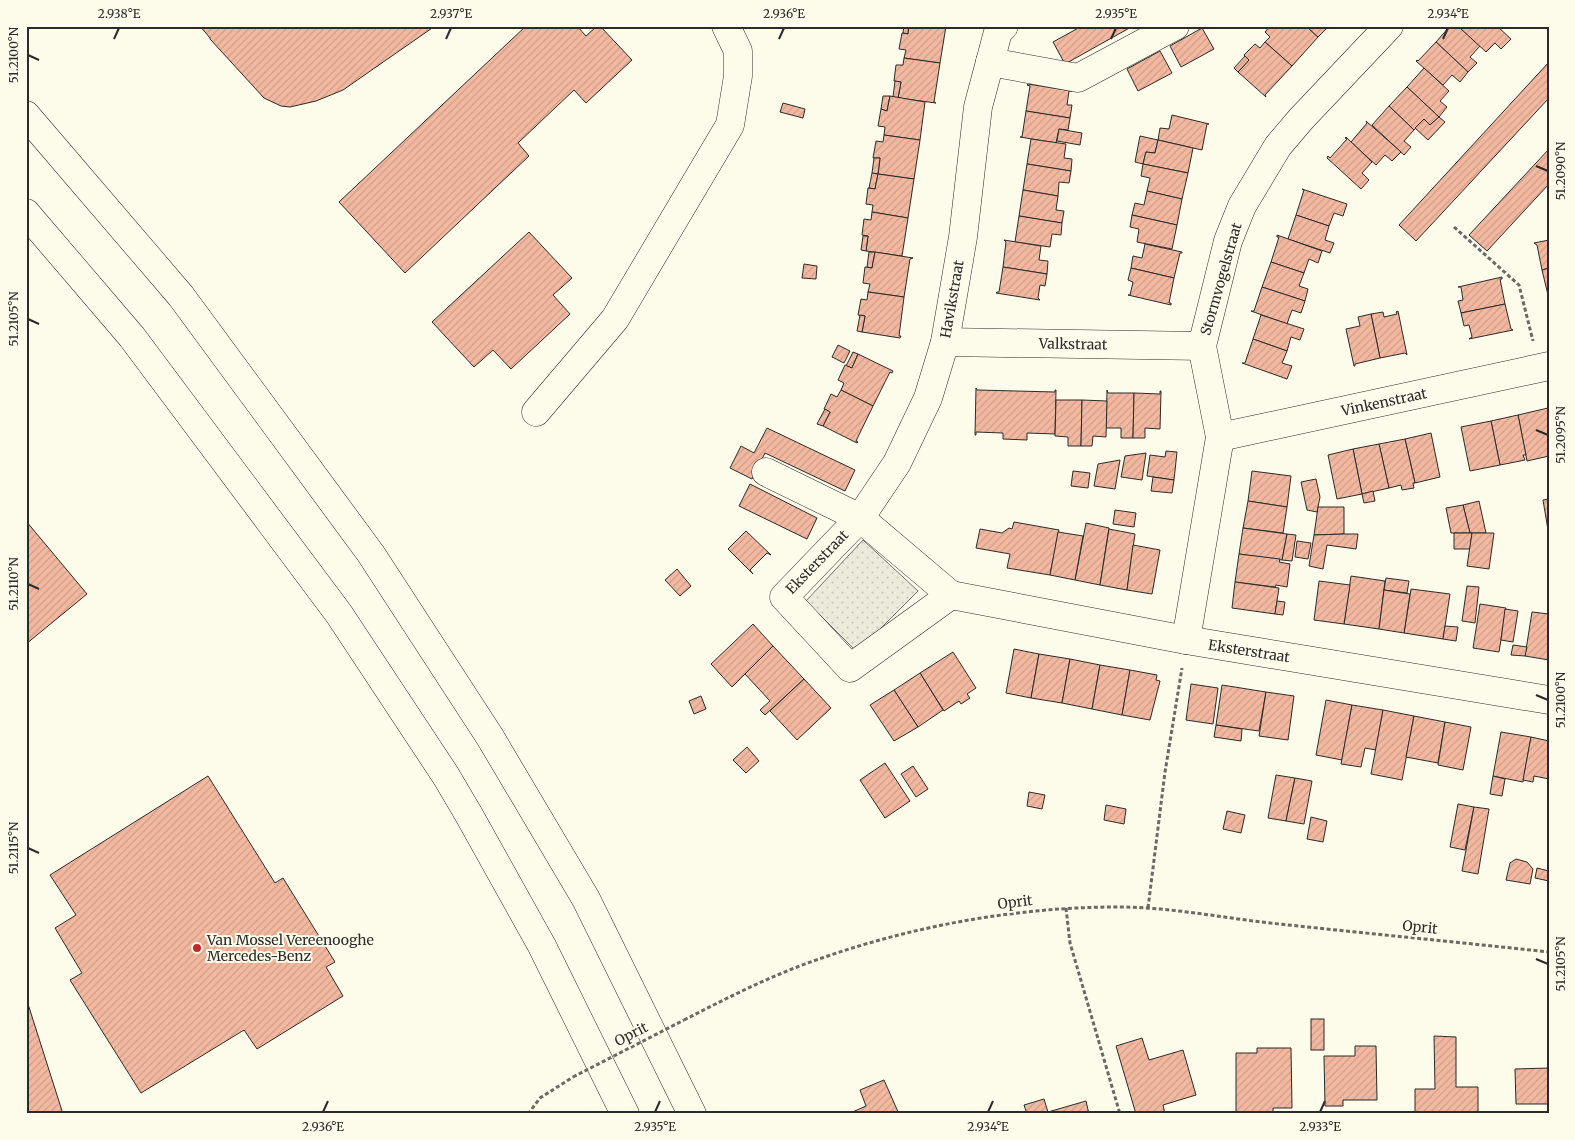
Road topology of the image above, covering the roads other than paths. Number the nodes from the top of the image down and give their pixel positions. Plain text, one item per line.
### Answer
1 (726, 26) edge
2 (1004, 26) edge
3 (1174, 26) edge
4 (1389, 26) edge
5 (990, 62) junction
6 (26, 115) edge
7 (26, 214) edge
8 (945, 342) junction
9 (1202, 346) junction
10 (1544, 367) edge
11 (536, 412) dead end
12 (1220, 437) junction
13 (766, 472) dead end
14 (860, 518) junction
15 (951, 595) junction
16 (1186, 640) junction
17 (1549, 700) edge
18 (625, 1114) edge
19 (692, 1114) edge

1 - 11 main road
2 - 5 main road, Havikstraat
3 - 5 main road
4 - 9 main road, Stormvogelstraat
5 - 8 main road, Havikstraat
6 - 19 main road
7 - 18 main road
8 - 9 main road, Valkstraat
8 - 14 main road, Havikstraat
9 - 12 main road, Stormvogelstraat
10 - 12 main road, Vinkenstraat
12 - 16 main road, Stormvogelstraat
13 - 14 main road
14 - 15 main road, Eksterstraat
14 - 15 main road, Eksterstraat
15 - 16 main road, Eksterstraat
16 - 17 main road, Eksterstraat

